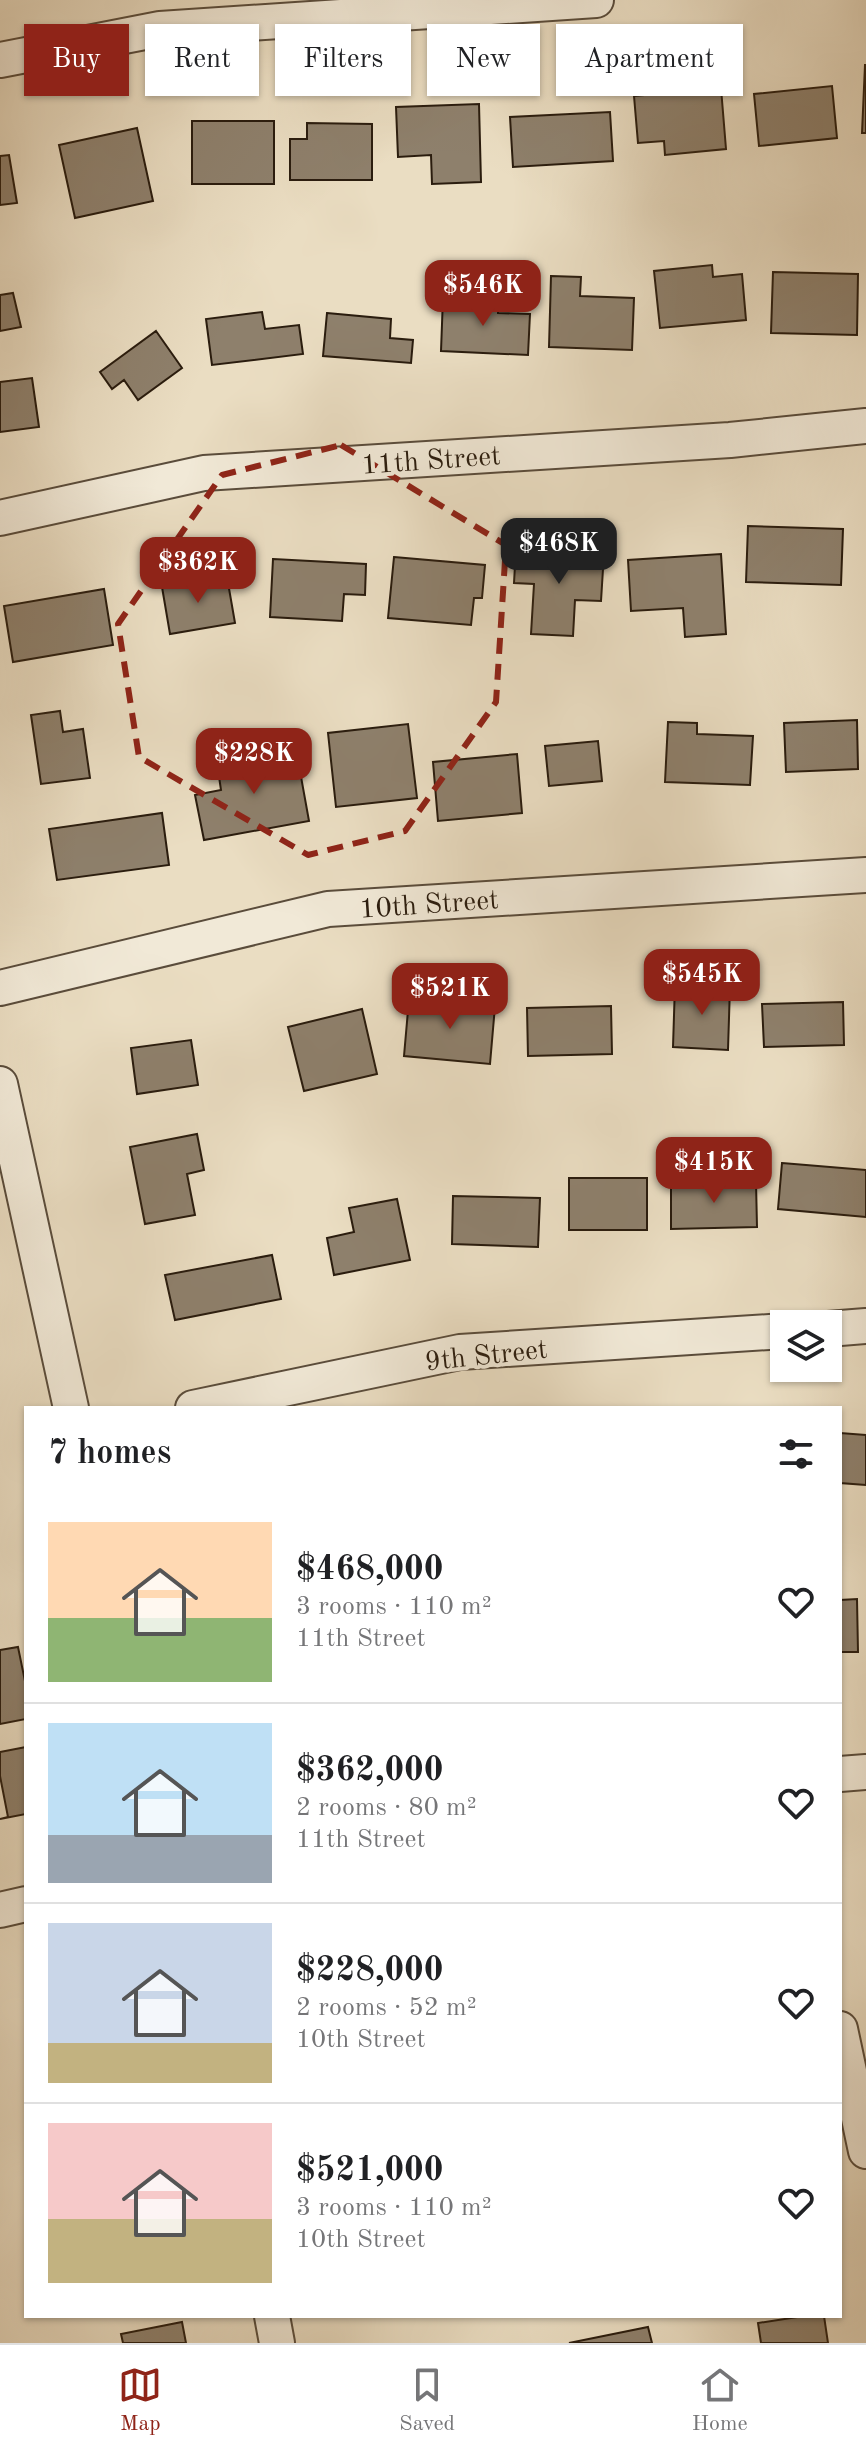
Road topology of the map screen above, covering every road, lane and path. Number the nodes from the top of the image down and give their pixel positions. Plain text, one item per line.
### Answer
1 (596, 0) edge
2 (371, 7) edge
3 (0, 60) edge
4 (866, 426) edge
5 (0, 518) edge
6 (866, 875) edge
7 (0, 988) edge
8 (0, 1084) edge
9 (866, 1326) edge
10 (842, 1328) edge
11 (770, 1332) edge
12 (71, 1406) edge
13 (203, 1406) edge
14 (866, 1772) edge
15 (842, 1774) edge
16 (24, 1904) edge
17 (0, 1910) edge
18 (842, 2038) edge
19 (866, 2151) edge
20 (272, 2318) edge
21 (277, 2343) edge

1 - 2 street
2 - 3 street
4 - 5 street, 11th Street
6 - 7 street, 10th Street
8 - 12 street
9 - 10 street
11 - 13 street, 9th Street
14 - 15 street
16 - 17 street
18 - 19 street
20 - 21 street

